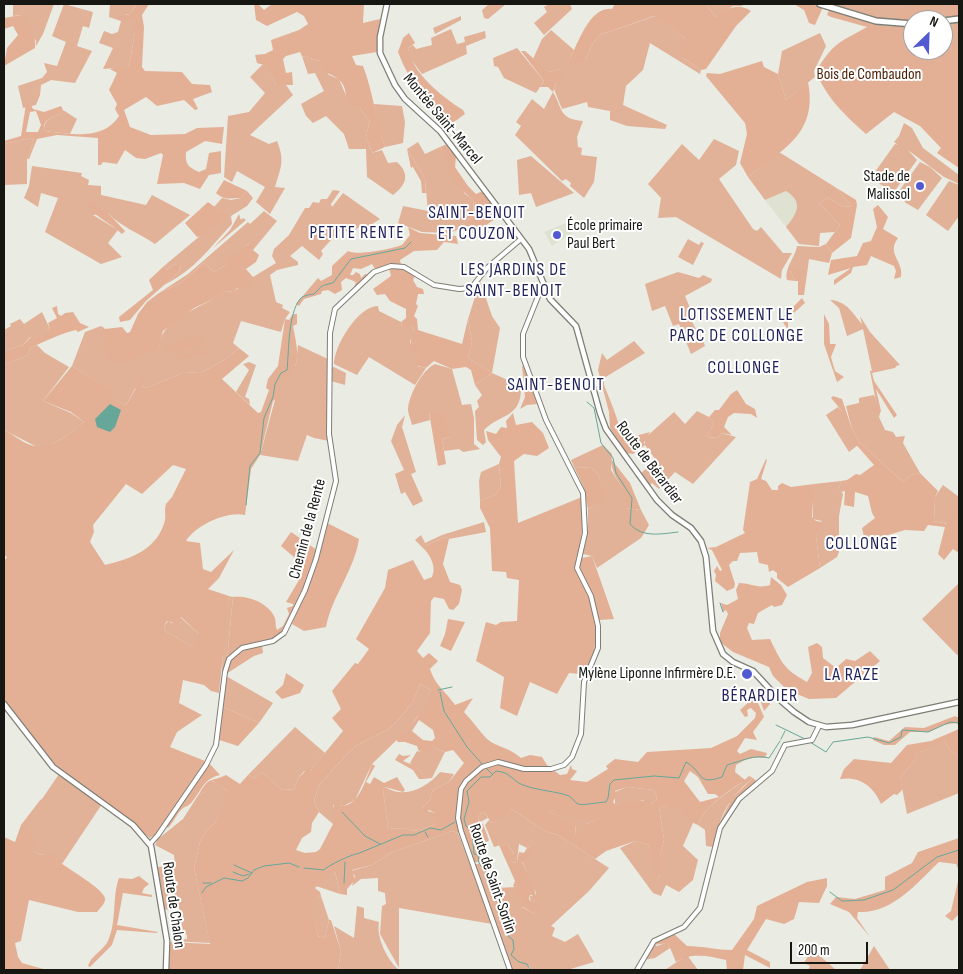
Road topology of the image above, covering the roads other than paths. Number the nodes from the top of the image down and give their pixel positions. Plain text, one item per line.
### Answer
1 (387, 4) edge
2 (820, 4) edge
3 (903, 23) edge
4 (521, 239) junction
5 (545, 291) junction
6 (959, 702) edge
7 (4, 704) edge
8 (819, 726) junction
9 (150, 844) junction
10 (166, 970) edge
11 (510, 970) edge
12 (637, 970) edge

1 - 4 main road, Montée Saint-Marcel
2 - 3 main road
4 - 5 main road, Montée Saint-Marcel
4 - 9 street, Chemin de la Rente
5 - 8 main road, Route de Bérardier
5 - 11 street, Route de Saint-Sorlin
6 - 8 main road, Route de Bérardier
7 - 9 main road
8 - 12 street
9 - 10 main road, Route de Chalon

